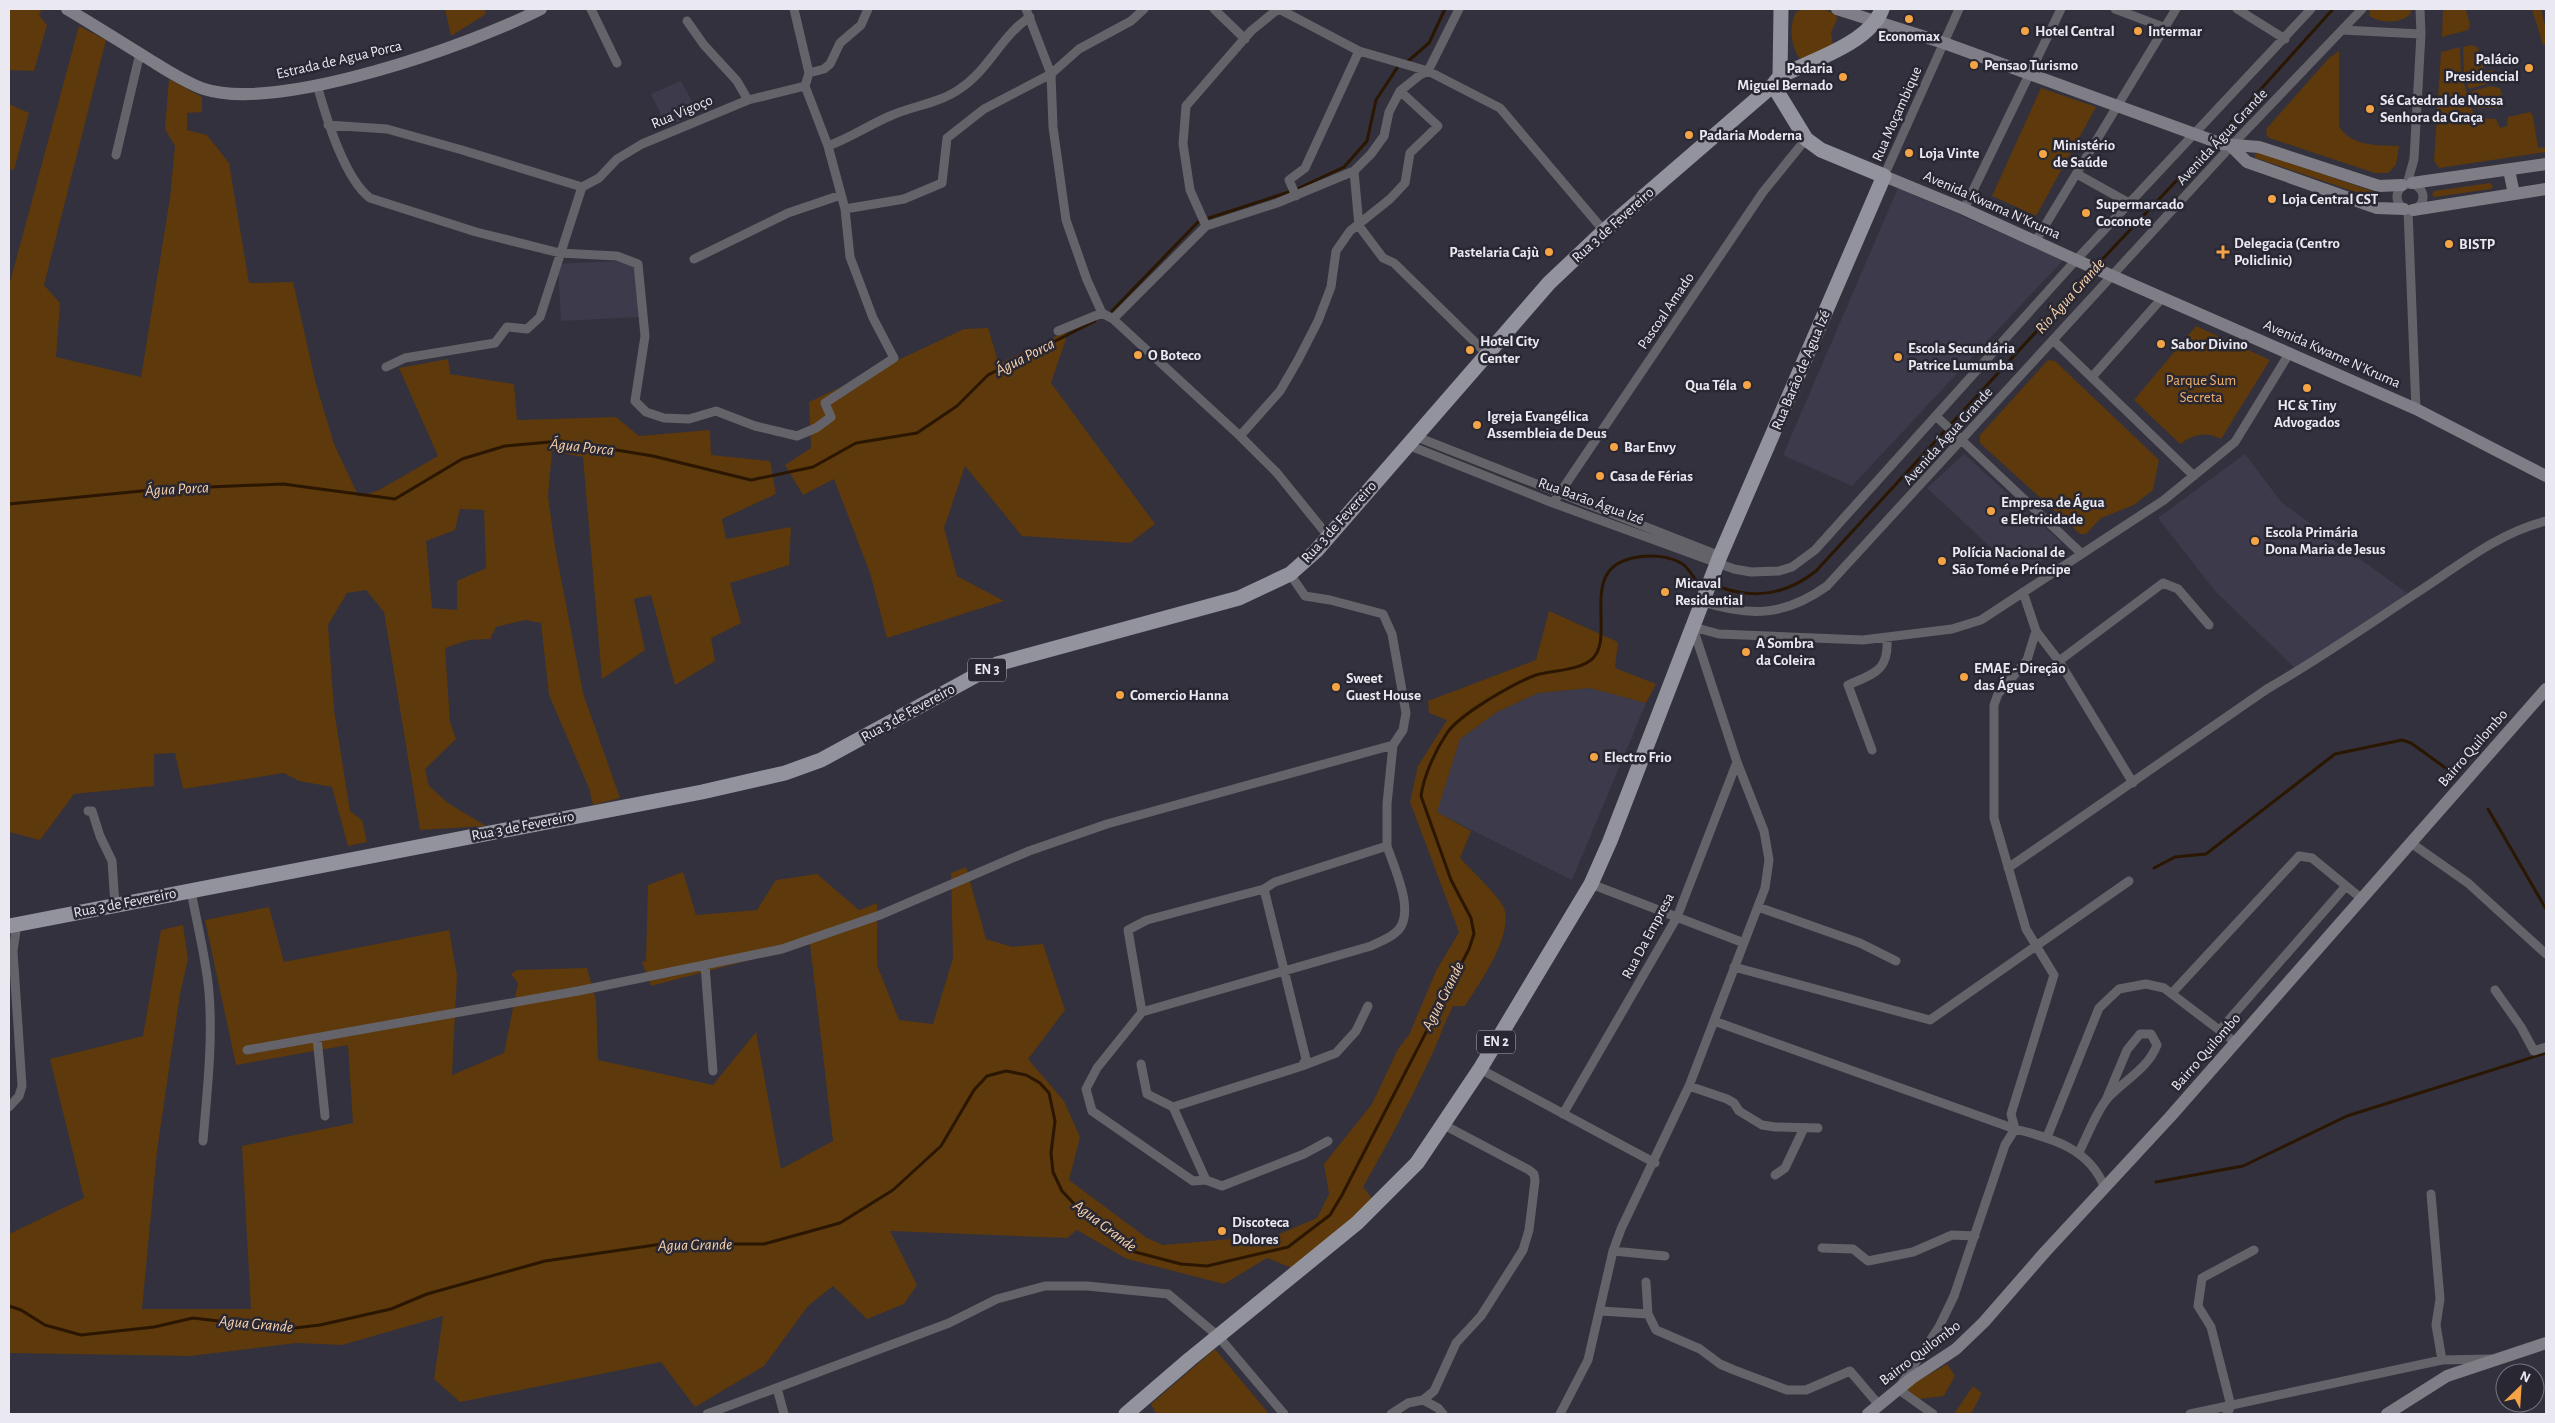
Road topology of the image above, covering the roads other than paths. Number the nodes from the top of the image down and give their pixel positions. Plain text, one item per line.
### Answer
1 (67, 9) edge
2 (591, 9) edge
3 (794, 9) edge
4 (868, 9) edge
5 (1144, 9) edge
6 (1214, 9) edge
7 (1278, 9) edge
8 (1459, 9) edge
9 (1781, 9) edge
10 (1838, 9) edge
11 (1959, 9) edge
12 (2060, 9) edge
13 (2115, 9) edge
14 (2176, 9) edge
15 (2237, 9) edge
16 (2311, 9) edge
17 (2362, 9) edge
18 (2420, 9) edge
19 (534, 10) edge
20 (1028, 13) edge
21 (1880, 15) edge
22 (687, 21) dead end
23 (2163, 27) junction
24 (2342, 30) junction
25 (2421, 34) junction
26 (1245, 38) junction
27 (2285, 39) junction
28 (1944, 43) junction
29 (1359, 51) junction
30 (140, 54) junction
31 (617, 63) dead end
32 (1428, 71) junction
33 (808, 73) junction
34 (1051, 74) junction
35 (2029, 76) junction
36 (1777, 81) junction
37 (317, 85) junction
38 (805, 86) junction
39 (1400, 91) junction
40 (748, 100) junction
41 (2115, 107) junction
42 (328, 125) junction
43 (2199, 136) junction
44 (1806, 139) junction
45 (2226, 145) junction
46 (828, 146) junction
47 (116, 155) dead end
48 (2546, 164) edge
49 (2509, 170) junction
50 (1354, 171) junction
51 (2078, 174) junction
52 (1884, 176) junction
53 (2407, 184) junction
54 (582, 188) junction
55 (2546, 189) edge
56 (2514, 194) junction
57 (841, 195) junction
58 (1296, 196) junction
59 (2129, 203) junction
60 (1964, 208) junction
61 (845, 210) junction
62 (2408, 210) junction
63 (1206, 226) junction
64 (1359, 226) junction
65 (1604, 231) junction
66 (2035, 242) junction
67 (560, 253) junction
68 (694, 259) dead end
69 (2082, 262) junction
70 (2100, 270) joint
71 (2113, 276) junction
72 (2163, 297) junction
73 (1102, 313) junction
74 (1113, 319) junction
75 (1058, 331) dead end
76 (2054, 341) junction
77 (2290, 352) junction
78 (1487, 354) junction
79 (386, 367) dead end
80 (2092, 377) junction
81 (2416, 409) junction
82 (1939, 418) junction
83 (1240, 436) junction
84 (1963, 440) junction
85 (1412, 441) junction
86 (2194, 476) junction
87 (2546, 476) edge
88 (1560, 493) junction
89 (1553, 503) junction
90 (2546, 521) edge
91 (1328, 536) junction
92 (2082, 554) junction
93 (1719, 560) junction
94 (1767, 572) joint
95 (1290, 574) junction
96 (2023, 592) junction
97 (1703, 602) junction
98 (2209, 625) dead end
99 (1693, 627) junction
100 (2036, 632) junction
101 (1887, 638) junction
102 (2059, 661) junction
103 (2546, 689) edge
104 (1393, 745) junction
105 (1872, 750) dead end
106 (1737, 762) junction
107 (2133, 783) junction
108 (88, 811) dead end
109 (2411, 843) junction
110 (1387, 846) junction
111 (2008, 868) junction
112 (2129, 881) dead end
113 (1591, 884) junction
114 (2346, 886) junction
115 (1264, 889) junction
116 (191, 891) junction
117 (2362, 899) junction
118 (115, 905) junction
119 (1758, 907) junction
120 (1677, 917) junction
121 (13, 925) edge
122 (1744, 943) junction
123 (2035, 947) junction
124 (2546, 954) edge
125 (1896, 961) dead end
126 (705, 965) junction
127 (1734, 967) junction
128 (1285, 973) junction
129 (2495, 990) dead end
130 (2172, 992) junction
131 (1368, 1006) dead end
132 (1142, 1012) junction
133 (1714, 1021) junction
134 (2220, 1030) junction
135 (317, 1038) junction
136 (2236, 1042) junction
137 (2546, 1047) edge
138 (247, 1050) dead end
139 (1142, 1064) dead end
140 (1302, 1066) junction
141 (1480, 1069) junction
142 (713, 1071) dead end
143 (1689, 1086) junction
144 (2106, 1100) junction
145 (1173, 1107) junction
146 (9, 1108) edge
147 (1563, 1114) junction
148 (324, 1116) dead end
149 (1444, 1125) junction
150 (1804, 1128) junction
151 (1818, 1128) dead end
152 (2015, 1129) junction
153 (2047, 1137) junction
154 (1328, 1140) dead end
155 (203, 1141) dead end
156 (2079, 1152) junction
157 (1655, 1163) junction
158 (1775, 1175) dead end
159 (1206, 1180) junction
160 (2105, 1188) junction
161 (2431, 1194) dead end
162 (1975, 1236) junction
163 (1822, 1248) dead end
164 (2254, 1250) dead end
165 (1613, 1251) junction
166 (1665, 1256) dead end
167 (1646, 1282) dead end
168 (1601, 1310) junction
169 (1648, 1314) junction
170 (1218, 1336) junction
171 (2546, 1343) edge
172 (2496, 1359) junction
173 (2442, 1360) junction
174 (777, 1388) junction
175 (1898, 1389) junction
176 (1424, 1400) junction
177 (1879, 1405) junction
178 (2229, 1410) edge
179 (1134, 1412) edge
180 (707, 1414) edge
181 (784, 1414) edge
182 (1284, 1414) edge
183 (1391, 1414) edge
184 (1443, 1414) edge
185 (1560, 1414) edge
186 (1868, 1414) edge
187 (1933, 1414) edge
188 (2190, 1414) edge
189 (2387, 1414) edge

1 - 30 street, Estrada de Agua Porca
2 - 31 street
3 - 33 street
4 - 33 street
5 - 34 street
6 - 26 street
7 - 26 street
7 - 29 street
8 - 32 street
9 - 36 main road
10 - 21 street
11 - 28 street, Rua Moçambique
12 - 35 street
13 - 23 street
14 - 23 street
15 - 27 street
16 - 27 street, Avenida Água Grande
17 - 24 street, Avenida Água Grande
18 - 25 street
19 - 37 street, Estrada de Agua Porca
20 - 34 street
20 - 46 street
21 - 28 street
21 - 36 main road, Rua 3 de Fevereiro
22 - 40 street
23 - 41 street
24 - 25 street
24 - 45 street, Avenida Água Grande
25 - 53 street
26 - 63 street
27 - 43 street, Avenida Água Grande
28 - 35 street
28 - 52 street, Rua Moçambique
29 - 32 street
29 - 58 street
30 - 37 street, Estrada de Agua Porca
30 - 47 street
32 - 39 street
32 - 65 street
33 - 38 street
34 - 61 street
34 - 73 street
35 - 41 street
35 - 60 street
36 - 44 main road
36 - 65 main road, Rua 3 de Fevereiro / EN 3
37 - 42 street
38 - 40 street, Rua Vigoço
38 - 46 street
39 - 50 street
39 - 64 street
40 - 54 street, Rua Vigoço
41 - 43 street
41 - 51 street
42 - 54 street
42 - 67 street
43 - 45 street
43 - 59 street, Avenida Água Grande
44 - 52 main road
44 - 88 street, Pascoal Amado
45 - 53 street
45 - 62 street
45 - 71 street, Avenida Água Grande
46 - 57 street
48 - 49 street
49 - 53 street
49 - 56 street
50 - 58 street
50 - 64 street
51 - 59 street
51 - 66 street
52 - 60 street, Avenida Kwama N’Kruma
52 - 93 main road, Rua Barão de Agua Izé
53 - 62 street
53 - 62 street
54 - 67 street
55 - 56 street
56 - 62 street
57 - 61 street
57 - 68 street
58 - 63 street
59 - 69 street, Avenida Água Grande
60 - 66 street, Avenida Kwama N’Kruma
61 - 67 street
62 - 81 street
63 - 74 street
64 - 78 street
64 - 83 street
65 - 78 main road, Rua 3 de Fevereiro / EN 3
66 - 69 street, Avenida Kwama N’Kruma
67 - 79 street
69 - 70 street, Avenida Kwama N’Kruma
69 - 82 street, Avenida Água Grande
70 - 71 street, Avenida Kwame N’Kruma
71 - 72 street, Avenida Kwame N’Kruma
71 - 76 street, Avenida Água Grande
72 - 77 street, Avenida Kwame N’Kruma
72 - 80 street
73 - 74 street
73 - 75 street
74 - 83 street
76 - 80 street
76 - 84 street, Avenida Água Grande
77 - 81 street, Avenida Kwame N’Kruma
77 - 86 street
78 - 85 main road, Rua 3 de Fevereiro / EN 3
80 - 86 street
81 - 87 street, Avenida Kwame N’Kruma
82 - 84 street
82 - 94 street, Avenida Água Grande
83 - 91 street
84 - 92 street
84 - 97 street, Avenida Água Grande
85 - 88 street, Rua Barão Água Izé
85 - 89 street, Rua Barão Água Izé
85 - 91 main road, Rua 3 de Fevereiro / EN 3
86 - 92 street
88 - 89 street, Pascoal Amado
88 - 93 street, Rua Barão Água Izé
89 - 93 street, Rua Barão Água Izé
90 - 107 street
91 - 95 main road, Rua 3 de Fevereiro / EN 3
92 - 96 street
93 - 94 street, Rua Barão Água Izé
93 - 97 main road, EN 2
95 - 104 street
95 - 116 main road, Rua 3 de Fevereiro / EN 3
96 - 100 street
96 - 101 street
97 - 99 main road, EN 2
98 - 102 street
99 - 101 street
99 - 106 street
99 - 113 main road, EN 2
100 - 102 street
100 - 111 street
101 - 105 street
102 - 107 street
103 - 109 street, Bairro Quilombo
104 - 110 street
104 - 126 street
106 - 119 street
106 - 120 street, Rua Da Empresa
107 - 111 street
108 - 118 street
109 - 117 street, Bairro Quilombo
109 - 124 street
110 - 115 street
110 - 128 street
111 - 123 street
112 - 123 street
113 - 120 street
113 - 141 main road, EN 2
114 - 117 street
114 - 130 street
114 - 134 street
115 - 128 street
115 - 132 street
116 - 118 main road, Rua 3 de Fevereiro / EN 3
116 - 155 street
117 - 136 street, Bairro Quilombo
118 - 121 main road, Rua 3 de Fevereiro / EN 3
119 - 122 street
119 - 125 street
120 - 122 street
120 - 147 street, Rua Da Empresa
121 - 146 street
122 - 127 street
123 - 127 street
123 - 152 street
126 - 135 street
126 - 142 street
127 - 133 street
128 - 132 street
128 - 140 street
129 - 137 street
130 - 134 street
130 - 153 street
131 - 140 street
132 - 159 street
133 - 143 street
133 - 152 street
134 - 136 street
135 - 138 street
135 - 148 street
136 - 160 street, Bairro Quilombo
139 - 145 street
140 - 145 street
141 - 147 street
141 - 149 main road, EN 2
143 - 150 street
143 - 157 street
144 - 144 street
144 - 156 street
145 - 159 street
147 - 157 street
149 - 170 main road, EN 2
149 - 176 street
150 - 151 street
150 - 158 street
152 - 153 street
152 - 162 street
153 - 156 street
154 - 159 street
156 - 160 street
157 - 165 street
160 - 175 street, Bairro Quilombo
161 - 173 street
162 - 163 street
162 - 175 street
164 - 178 street
165 - 166 street
165 - 168 street
167 - 169 street
168 - 169 street
168 - 185 street
169 - 177 street
170 - 174 street
170 - 179 main road, EN 2
170 - 182 street
171 - 172 street
172 - 173 street
172 - 189 street
173 - 178 street
174 - 180 street
174 - 181 street
175 - 177 street, Bairro Quilombo
175 - 187 street
176 - 183 street
176 - 184 street
177 - 186 street, Bairro Quilombo
178 - 188 street

